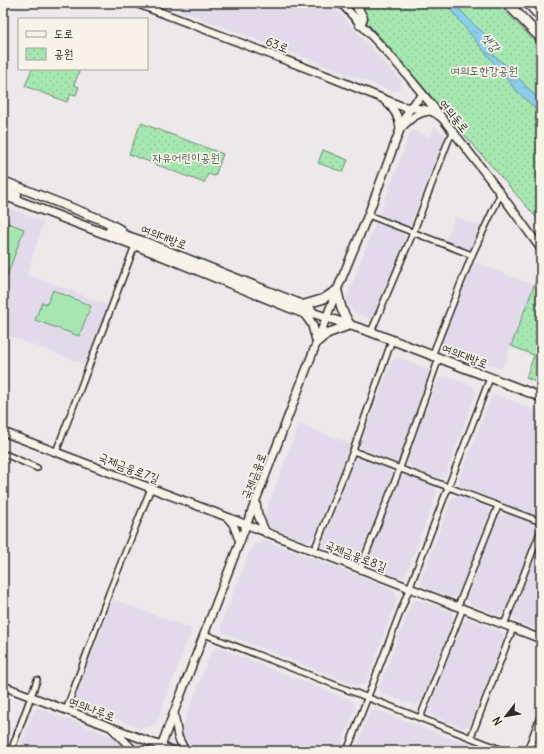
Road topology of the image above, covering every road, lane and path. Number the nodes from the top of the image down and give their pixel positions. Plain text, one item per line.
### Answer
1 (136, 3) edge
2 (341, 3) edge
3 (355, 3) edge
4 (502, 3) edge
5 (507, 3) edge
6 (528, 3) edge
7 (519, 15) junction
8 (541, 17) edge
9 (360, 24) junction
10 (541, 38) edge
11 (423, 95) junction
12 (383, 98) junction
13 (410, 108) junction
14 (440, 116) junction
15 (400, 130) junction
16 (454, 133) junction
17 (3, 181) edge
18 (3, 189) edge
19 (501, 193) junction
20 (3, 195) edge
21 (3, 201) edge
22 (368, 215) junction
23 (107, 232) junction
24 (413, 233) junction
25 (139, 241) junction
26 (134, 248) junction
27 (144, 249) junction
28 (541, 249) edge
29 (472, 255) junction
30 (336, 290) junction
31 (303, 305) junction
32 (309, 313) junction
33 (326, 317) junction
34 (350, 325) junction
35 (371, 332) junction
36 (392, 340) junction
37 (316, 342) junction
38 (435, 357) junction
39 (490, 378) junction
40 (541, 397) edge
41 (3, 432) edge
42 (353, 451) junction
43 (56, 452) junction
44 (7, 455) dead end
45 (37, 468) dead end
46 (400, 468) junction
47 (448, 487) junction
48 (151, 488) junction
49 (256, 502) junction
50 (498, 506) junction
51 (226, 517) junction
52 (541, 522) edge
53 (247, 525) junction
54 (541, 530) edge
55 (266, 533) junction
56 (240, 542) junction
57 (314, 551) junction
58 (360, 569) junction
59 (409, 588) junction
60 (460, 607) junction
61 (504, 625) junction
62 (513, 628) junction
63 (204, 634) junction
64 (541, 639) edge
65 (37, 680) dead end
66 (3, 686) edge
67 (31, 697) junction
68 (367, 698) junction
69 (66, 710) junction
70 (174, 712) junction
71 (541, 717) edge
72 (420, 718) junction
73 (112, 728) junction
74 (471, 737) junction
75 (160, 749) edge
76 (11, 751) edge
77 (134, 751) edge
78 (174, 751) edge
79 (185, 751) edge
80 (347, 751) edge
81 (505, 751) edge
82 (528, 751) edge

1 - 12 street, 63로
2 - 9 street, 여의동로
3 - 9 main road
4 - 7 highway
5 - 7 highway
6 - 8 highway
7 - 10 highway
9 - 11 street, 여의동로
11 - 13 street, 국제금융로
11 - 14 street, 여의동로
12 - 13 street, 63로
12 - 15 street
13 - 14 street, 63로
13 - 15 street, 국제금융로
14 - 15 street
14 - 16 street, 여의동로
15 - 22 street, 국제금융로
16 - 19 street, 여의동로
16 - 24 street
17 - 25 main road
18 - 23 main road, 여의대방로
19 - 28 street, 여의동로
19 - 29 street
20 - 23 main road
21 - 26 main road
22 - 24 street
22 - 30 street, 국제금융로
23 - 25 main road, 여의대방로
23 - 27 main road, 여의대방로
24 - 29 street
24 - 35 street
25 - 31 main road, 여의대방로
26 - 27 main road
26 - 43 street
27 - 32 main road, 여의대방로
29 - 38 street
30 - 31 main road
30 - 33 street, 국제금융로
30 - 34 main road
31 - 32 main road, 여의대방로
32 - 33 main road, 여의대방로
32 - 37 main road
33 - 34 main road, 여의대방로
33 - 37 street, 국제금융로
34 - 35 main road, 여의대방로
34 - 37 main road
35 - 36 main road, 여의대방로
36 - 38 main road, 여의대방로
36 - 42 street
37 - 49 street, 국제금융로
38 - 39 main road, 여의대방로
38 - 46 street
39 - 40 main road, 여의대방로
39 - 47 street
41 - 43 street, 국제금융로7길
42 - 46 street
42 - 57 street
43 - 48 street, 국제금융로7길
44 - 45 street
46 - 47 street
46 - 58 street
47 - 50 street
47 - 59 street
48 - 51 street, 국제금융로7길
48 - 69 street
49 - 53 street, 국제금융로
49 - 55 street
50 - 52 street
50 - 60 street
51 - 53 street, 국제금융로7길
51 - 56 street
53 - 55 street, 국제금융로8길
53 - 56 street, 국제금융로
54 - 61 street
55 - 57 street, 국제금융로8길
56 - 63 street, 국제금융로
57 - 58 street, 국제금융로8길
58 - 59 street, 국제금융로8길
59 - 60 street, 국제금융로8길
59 - 68 street
60 - 61 street, 국제금융로8길
60 - 72 street
61 - 62 street, 국제금융로8길
62 - 64 street, 국제금융로8길
62 - 74 street
63 - 68 street
63 - 70 street, 국제금융로
65 - 67 street
66 - 67 street, 여의나루로
67 - 69 street, 여의나루로
67 - 76 street
68 - 72 street
68 - 80 street
69 - 73 street, 여의나루로
70 - 75 street, 국제금융로
70 - 79 street
71 - 82 street
72 - 74 street
73 - 75 street, 여의나루로
73 - 77 street
74 - 81 street
75 - 78 street, 여의나루로

